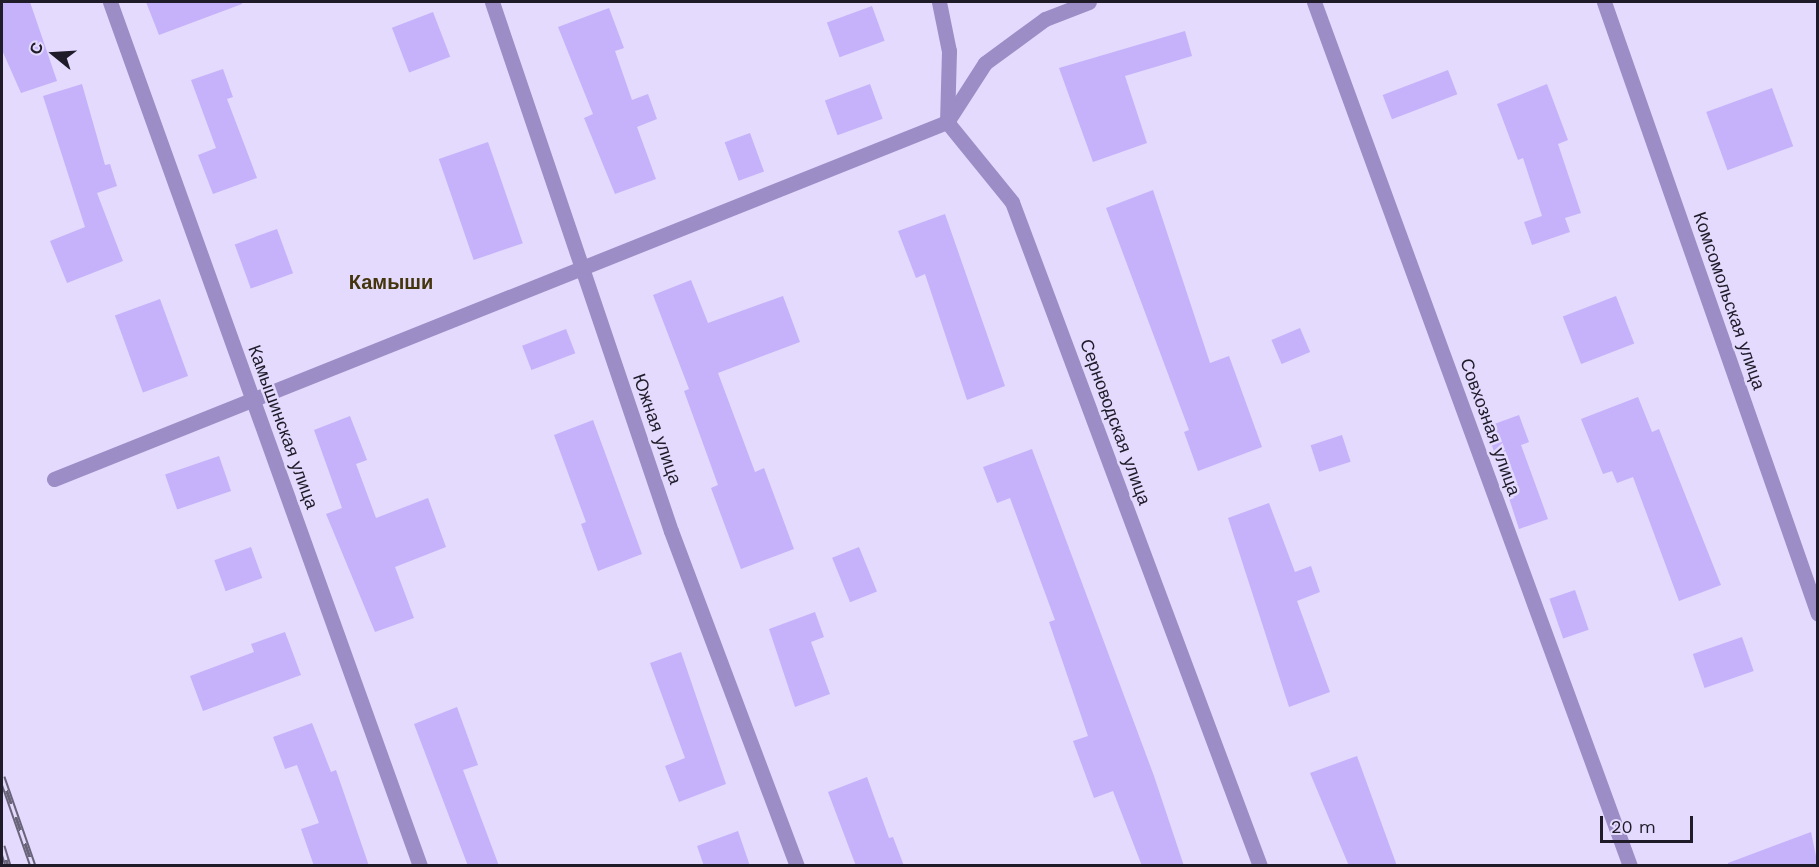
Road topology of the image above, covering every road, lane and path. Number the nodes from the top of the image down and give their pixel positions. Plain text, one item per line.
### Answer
1 (110, 2) edge
2 (492, 2) edge
3 (939, 2) edge
4 (1089, 2) edge
5 (1314, 2) edge
6 (1604, 2) edge
7 (947, 122) junction
8 (582, 268) junction
9 (252, 399) junction
10 (54, 479) dead end
11 (1818, 614) edge
12 (420, 866) edge
13 (797, 866) edge
14 (1260, 866) edge
15 (1630, 866) edge

1 - 9 street, Камышинская улица
2 - 8 street, Южная улица
3 - 7 street
4 - 7 street
5 - 15 street, Совхозная улица
6 - 11 street, Комсомольская улица
7 - 8 street
7 - 14 street, Серноводская улица
8 - 9 street
8 - 13 street, Южная улица
9 - 10 street
9 - 12 street, Камышинская улица

